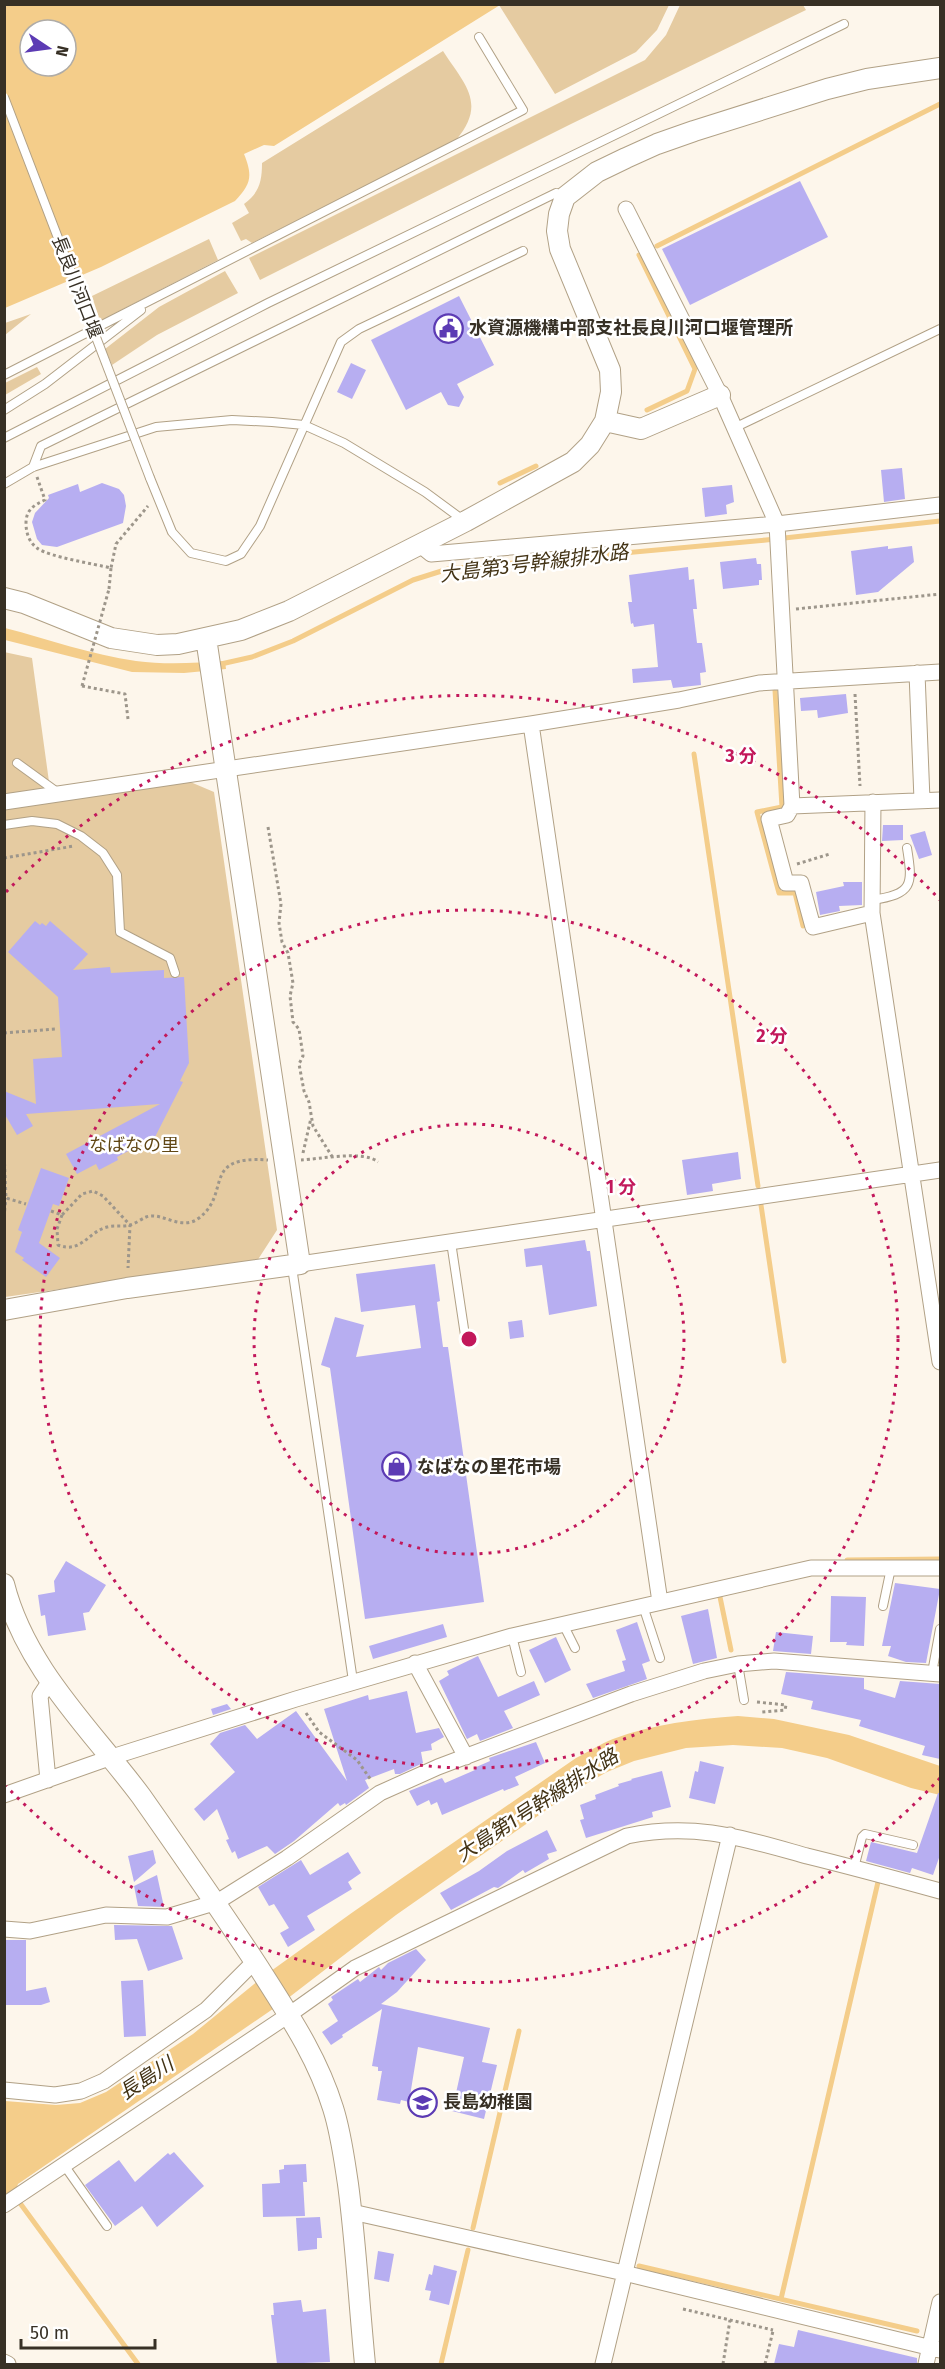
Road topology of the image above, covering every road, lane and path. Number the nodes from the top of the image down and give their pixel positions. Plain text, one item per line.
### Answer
1 (844, 24) dead end
2 (479, 37) dead end
3 (940, 68) edge
4 (4, 97) edge
5 (556, 192) dead end
6 (626, 209) dead end
7 (523, 251) dead end
8 (158, 298) junction
9 (940, 329) edge
10 (4, 375) edge
11 (720, 395) junction
12 (4, 410) edge
13 (605, 421) junction
14 (304, 425) junction
15 (734, 428) junction
16 (4, 438) edge
17 (33, 467) junction
18 (4, 484) edge
19 (157, 495) junction
20 (940, 505) edge
21 (466, 521) junction
22 (777, 527) junction
23 (420, 544) junction
24 (111, 568) junction
25 (940, 594) edge
26 (4, 598) edge
27 (24, 603) junction
28 (783, 610) junction
29 (4, 612) edge
30 (207, 645) junction
31 (940, 672) edge
32 (918, 673) junction
33 (854, 677) junction
34 (787, 682) junction
35 (128, 719) dead end
36 (531, 724) junction
37 (17, 763) dead end
38 (227, 768) junction
39 (59, 794) junction
40 (922, 800) junction
41 (940, 800) edge
42 (4, 802) edge
43 (867, 803) junction
44 (792, 806) junction
45 (4, 825) edge
46 (268, 827) dead end
47 (90, 843) junction
48 (907, 848) dead end
49 (830, 854) dead end
50 (4, 858) edge
51 (782, 869) junction
52 (872, 907) junction
53 (175, 973) dead end
54 (56, 1029) dead end
55 (4, 1034) edge
56 (312, 1116) junction
57 (4, 1151) edge
58 (333, 1158) junction
59 (293, 1161) junction
60 (378, 1162) dead end
61 (940, 1170) edge
62 (913, 1174) junction
63 (6, 1198) junction
64 (26, 1204) dead end
65 (51, 1211) dead end
66 (62, 1215) junction
67 (4, 1217) edge
68 (604, 1220) junction
69 (130, 1225) junction
70 (451, 1242) junction
71 (296, 1265) junction
72 (127, 1288) junction
73 (4, 1310) edge
74 (466, 1342) dead end
75 (940, 1362) edge
76 (940, 1568) edge
77 (891, 1569) junction
78 (4, 1584) edge
79 (660, 1602) junction
80 (643, 1606) junction
81 (883, 1606) dead end
82 (563, 1624) junction
83 (940, 1629) edge
84 (512, 1636) junction
85 (574, 1648) dead end
86 (660, 1658) dead end
87 (416, 1663) junction
88 (738, 1664) junction
89 (521, 1672) dead end
90 (936, 1673) edge
91 (50, 1681) junction
92 (353, 1681) junction
93 (296, 1699) junction
94 (744, 1700) joint
95 (762, 1712) dead end
96 (112, 1757) junction
97 (466, 1757) junction
98 (48, 1780) junction
99 (380, 1793) junction
100 (4, 1795) edge
101 (730, 1835) junction
102 (913, 1845) dead end
103 (854, 1868) junction
104 (940, 1891) edge
105 (217, 1902) junction
106 (4, 1929) edge
107 (256, 1964) junction
108 (290, 2014) junction
109 (4, 2090) edge
110 (64, 2165) junction
111 (5, 2205) edge
112 (352, 2212) junction
113 (107, 2226) dead end
114 (624, 2273) junction
115 (940, 2302) edge
116 (683, 2309) dead end
117 (778, 2311) junction
118 (730, 2320) junction
119 (773, 2330) junction
120 (935, 2349) edge
121 (365, 2364) edge
122 (603, 2364) edge
123 (723, 2364) edge
124 (765, 2364) edge
125 (926, 2364) edge

1 - 16 lane
2 - 8 lane
3 - 13 street
4 - 19 lane, 長良川河口堰, bridge
5 - 17 lane
6 - 11 street
7 - 14 lane, 長良川河口堰
8 - 10 lane
8 - 12 lane
9 - 15 lane
11 - 13 street
11 - 15 street
13 - 21 street
14 - 17 lane
14 - 19 lane, 長良川河口堰
14 - 21 lane
15 - 22 street
17 - 18 lane
17 - 24 path
19 - 24 path
20 - 22 street
21 - 23 street
22 - 23 street
22 - 28 street
23 - 30 street
24 - 35 path, bridge
25 - 28 path
26 - 27 street
27 - 29 street
27 - 30 street
28 - 34 street
30 - 38 street
31 - 32 street
32 - 33 street
32 - 40 street
33 - 34 street
33 - 43 path
34 - 36 street
34 - 44 street
36 - 38 street
36 - 68 street
37 - 39 lane
38 - 39 street
38 - 59 street
39 - 42 street
40 - 41 street
40 - 43 street
43 - 44 street
43 - 52 street
44 - 51 street
45 - 47 lane
46 - 56 path
47 - 50 path
47 - 53 lane
48 - 52 lane
49 - 51 path
51 - 52 street
52 - 62 street
54 - 55 path
56 - 58 path
56 - 59 path
57 - 63 path
58 - 59 path
58 - 60 path
59 - 69 path
59 - 71 street
61 - 62 street
62 - 68 street
62 - 75 street
63 - 64 path
63 - 67 path
65 - 66 path
66 - 69 path
66 - 69 path
68 - 70 street
68 - 79 street
69 - 72 path
70 - 71 street
70 - 74 lane
71 - 72 street
71 - 92 lane
72 - 73 street
76 - 77 street
77 - 79 street
77 - 81 lane
78 - 91 street
79 - 80 street
80 - 82 street
80 - 86 lane
82 - 84 street
82 - 85 lane
83 - 90 lane
84 - 87 street
84 - 89 lane
87 - 92 street
87 - 97 street
88 - 90 street
88 - 94 lane
88 - 97 street
91 - 96 street
91 - 98 street
92 - 93 street
93 - 96 street
93 - 99 path
94 - 95 path
96 - 98 street
96 - 105 street
97 - 99 street
98 - 100 street
99 - 105 street
101 - 103 street
101 - 108 street
101 - 114 street
102 - 103 lane
103 - 104 street
105 - 106 street
105 - 107 street
107 - 108 street
107 - 109 street
108 - 110 street
108 - 112 street
110 - 111 street
110 - 113 lane
112 - 114 street
112 - 121 street
114 - 117 street
114 - 122 street
115 - 120 street
116 - 118 path
117 - 119 path
117 - 120 street
118 - 119 path
118 - 123 path
119 - 124 path
120 - 125 street

